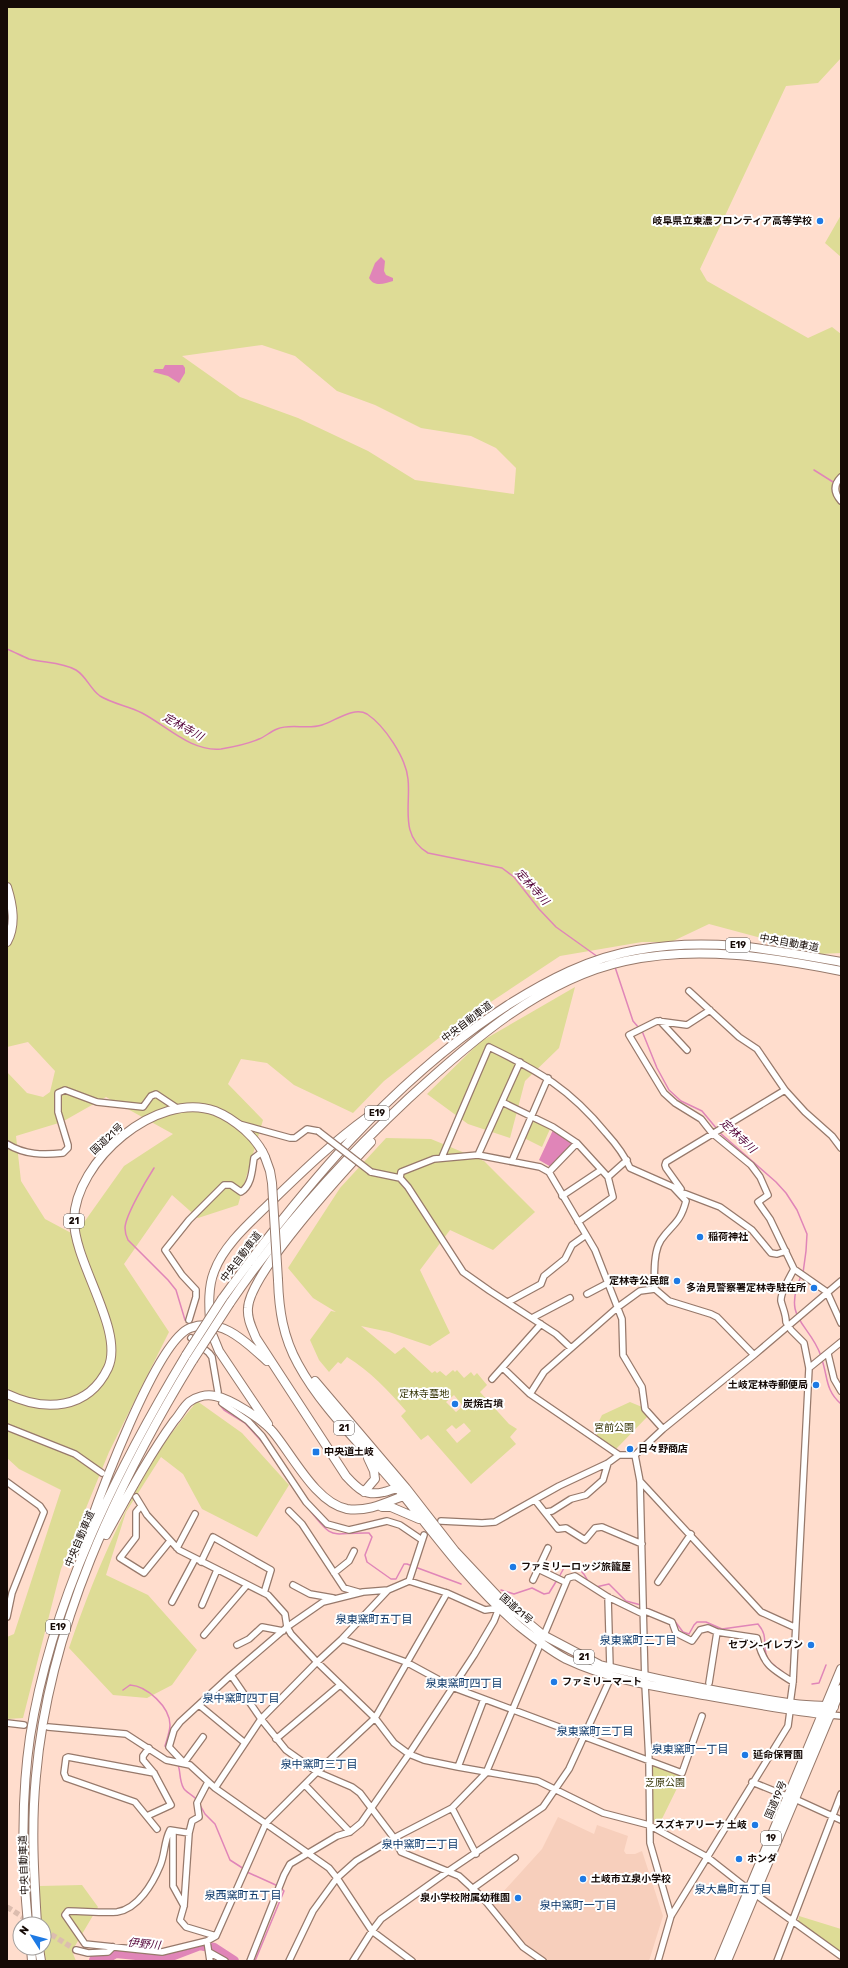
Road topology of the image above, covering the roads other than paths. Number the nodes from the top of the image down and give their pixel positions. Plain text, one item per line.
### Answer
1 (841, 477) edge
2 (841, 501) edge
3 (7, 887) edge
4 (7, 942) edge
5 (841, 962) edge
6 (841, 971) edge
7 (689, 991) dead end
8 (710, 1010) junction
9 (660, 1020) junction
10 (687, 1050) dead end
11 (520, 1062) junction
12 (548, 1078) junction
13 (420, 1088) junction
14 (785, 1090) junction
15 (502, 1102) junction
16 (385, 1104) junction
17 (177, 1108) junction
18 (532, 1116) junction
19 (234, 1123) junction
20 (712, 1133) junction
21 (577, 1143) junction
22 (7, 1144) edge
23 (841, 1148) edge
24 (264, 1154) junction
25 (478, 1155) junction
26 (442, 1157) junction
27 (627, 1160) junction
28 (512, 1161) junction
29 (601, 1170) junction
30 (549, 1172) junction
31 (608, 1177) junction
32 (400, 1178) junction
33 (682, 1193) junction
34 (562, 1196) junction
35 (578, 1222) junction
36 (586, 1235) junction
37 (786, 1251) junction
38 (794, 1269) junction
39 (841, 1281) edge
40 (608, 1283) junction
41 (655, 1289) junction
42 (827, 1292) junction
43 (587, 1294) dead end
44 (570, 1298) dead end
45 (508, 1302) junction
46 (618, 1307) junction
47 (532, 1318) junction
48 (189, 1320) dead end
49 (841, 1323) edge
50 (540, 1324) junction
51 (789, 1326) junction
52 (191, 1338) dead end
53 (841, 1342) edge
54 (570, 1348) junction
55 (294, 1354) junction
56 (828, 1354) junction
57 (754, 1355) junction
58 (189, 1357) junction
59 (273, 1366) junction
60 (503, 1368) junction
61 (809, 1368) junction
62 (492, 1379) dead end
63 (841, 1391) edge
64 (218, 1392) dead end
65 (7, 1394) edge
66 (530, 1394) junction
67 (222, 1403) dead end
68 (7, 1427) edge
69 (663, 1429) junction
70 (272, 1432) junction
71 (359, 1444) junction
72 (619, 1455) junction
73 (635, 1455) junction
74 (608, 1463) junction
75 (102, 1474) dead end
76 (640, 1481) junction
77 (7, 1482) edge
78 (397, 1488) junction
79 (406, 1488) junction
80 (364, 1492) junction
81 (403, 1496) junction
82 (136, 1497) dead end
83 (535, 1500) junction
84 (141, 1506) junction
85 (371, 1508) junction
86 (289, 1511) dead end
87 (546, 1512) junction
88 (195, 1514) dead end
89 (424, 1521) junction
90 (441, 1521) dead end
91 (691, 1534) junction
92 (170, 1541) junction
93 (642, 1544) junction
94 (177, 1548) junction
95 (548, 1548) dead end
96 (354, 1551) dead end
97 (195, 1559) junction
98 (201, 1562) junction
99 (538, 1569) junction
100 (217, 1570) junction
101 (334, 1573) junction
102 (83, 1580) junction
103 (409, 1580) junction
104 (533, 1580) dead end
105 (563, 1581) junction
106 (658, 1582) dead end
107 (247, 1585) junction
108 (293, 1585) dead end
109 (388, 1590) junction
110 (360, 1592) junction
111 (264, 1593) junction
112 (447, 1593) junction
113 (608, 1597) junction
114 (334, 1598) junction
115 (172, 1602) dead end
116 (202, 1605) dead end
117 (499, 1608) junction
118 (63, 1612) junction
119 (643, 1612) junction
120 (7, 1617) edge
121 (794, 1627) junction
122 (285, 1629) junction
123 (717, 1632) junction
124 (204, 1635) dead end
125 (542, 1639) junction
126 (342, 1640) junction
127 (237, 1645) dead end
128 (317, 1662) junction
129 (406, 1662) junction
130 (610, 1668) junction
131 (841, 1669) edge
132 (231, 1675) junction
133 (611, 1677) junction
134 (645, 1680) junction
135 (793, 1682) junction
136 (709, 1683) dead end
137 (340, 1685) junction
138 (452, 1687) junction
139 (841, 1689) edge
140 (484, 1699) junction
141 (199, 1705) junction
142 (790, 1707) junction
143 (512, 1710) junction
144 (831, 1710) edge
145 (702, 1716) dead end
146 (841, 1716) edge
147 (375, 1718) junction
148 (261, 1719) junction
149 (7, 1723) edge
150 (24, 1725) dead end
151 (48, 1727) dead end
152 (203, 1737) dead end
153 (584, 1737) junction
154 (276, 1739) junction
155 (245, 1743) junction
156 (149, 1748) junction
157 (409, 1754) junction
158 (649, 1761) junction
159 (180, 1763) junction
160 (458, 1767) junction
161 (317, 1772) junction
162 (154, 1773) junction
163 (486, 1773) junction
164 (208, 1782) junction
165 (752, 1782) junction
166 (305, 1785) junction
167 (215, 1788) junction
168 (556, 1789) junction
169 (841, 1794) edge
170 (792, 1798) junction
171 (371, 1808) junction
172 (452, 1808) junction
173 (147, 1816) junction
174 (833, 1817) junction
175 (841, 1820) edge
176 (266, 1823) junction
177 (649, 1825) junction
178 (157, 1829) dead end
179 (173, 1831) junction
180 (350, 1832) junction
181 (189, 1833) junction
182 (394, 1838) junction
183 (309, 1852) junction
184 (476, 1854) junction
185 (707, 1857) junction
186 (515, 1858) dead end
187 (447, 1872) junction
188 (337, 1878) junction
189 (472, 1888) junction
190 (752, 1892) junction
191 (184, 1906) junction
192 (27, 1916) edge
193 (37, 1916) edge
194 (671, 1916) junction
195 (792, 1922) junction
196 (372, 1931) junction
197 (216, 1936) junction
198 (207, 1942) junction
199 (113, 1947) junction
200 (76, 1950) tunnel mouth
201 (209, 1952) junction
202 (841, 1956) edge
203 (210, 1961) edge
204 (225, 1961) edge
205 (250, 1961) edge
206 (289, 1961) edge
207 (353, 1961) edge
208 (412, 1961) edge
209 (543, 1961) edge
210 (658, 1961) edge
211 (719, 1961) edge
212 (727, 1961) edge
213 (777, 1961) edge

1 - 2 street
3 - 4 highway
5 - 16 highway, 中央自動車道 / E19
6 - 13 highway, 中央自動車道 / E19
7 - 8 street
8 - 9 street
8 - 14 street
9 - 10 street
9 - 20 street
11 - 12 street
11 - 15 street
11 - 26 street
12 - 18 street
12 - 27 street
13 - 58 highway, 中央自動車道 / E19, bridge
13 - 59 highway
14 - 20 street
14 - 23 street
15 - 18 street
15 - 25 street
16 - 58 highway, 中央自動車道 / E19, bridge
16 - 70 highway
17 - 19 highway, 国道21号 / 21
17 - 22 street
17 - 65 highway, 国道21号 / 21
18 - 21 street
18 - 28 street
19 - 24 highway, 国道21号 / 21
19 - 32 street, bridge
20 - 33 street
20 - 37 street
21 - 29 street
21 - 30 street
24 - 48 street
24 - 55 highway, 国道21号 / 21, bridge
25 - 26 street
25 - 28 street
26 - 32 street
27 - 31 street
27 - 33 street
28 - 30 street
29 - 31 street
29 - 34 street
30 - 34 street
31 - 35 street
32 - 45 street
33 - 37 street
33 - 41 street
34 - 35 street
35 - 36 street
36 - 40 street
36 - 45 street
37 - 38 street
38 - 42 street
38 - 51 street
39 - 42 street
40 - 43 street
40 - 46 street
41 - 46 street
41 - 57 street
42 - 49 street
42 - 51 street
44 - 47 street
45 - 47 street
46 - 54 street
46 - 69 street
47 - 50 street
50 - 54 street
50 - 60 street
51 - 57 street
51 - 61 street
52 - 64 street
53 - 56 street
54 - 66 street
55 - 71 highway, 国道21号 / 21
55 - 79 highway, 国道21号 / 21
56 - 61 street
56 - 63 street
57 - 69 street
58 - 102 highway, 中央自動車道 / E19
58 - 118 highway, 中央自動車道 / E19
59 - 80 highway
59 - 118 highway
60 - 62 street
60 - 66 street
61 - 121 street
66 - 72 street
67 - 103 street
68 - 75 street
69 - 73 street
70 - 85 highway
70 - 102 highway
71 - 78 highway, 国道21号 / 21
71 - 80 highway
72 - 73 street
72 - 74 street
73 - 76 street
74 - 83 street
74 - 87 street
76 - 91 street
76 - 93 street
77 - 120 street
78 - 79 highway
78 - 80 highway
78 - 81 highway, 国道21号 / 21
79 - 81 highway
79 - 125 highway, 国道21号 / 21
81 - 85 highway
81 - 89 highway, 国道21号 / 21
82 - 84 street
83 - 87 street
83 - 90 street
84 - 92 street
84 - 92 street
85 - 89 highway
86 - 101 street
87 - 93 street
88 - 94 street
89 - 117 highway, 国道21号 / 21
91 - 106 street
91 - 121 street
92 - 94 street
93 - 119 street
94 - 97 street
95 - 99 street
96 - 101 street
97 - 98 street
97 - 115 street
98 - 100 street
98 - 111 street
99 - 104 street
99 - 105 street
100 - 107 street
100 - 116 street
101 - 110 street
102 - 193 highway, 中央自動車道 / E19
103 - 109 street
103 - 112 street
105 - 113 street
105 - 125 street
107 - 111 street
107 - 124 street
108 - 114 street
109 - 110 street
109 - 126 street
110 - 114 street
111 - 122 street
112 - 117 street
112 - 129 street
113 - 119 street
113 - 130 street
114 - 122 street
117 - 125 highway, 国道21号 / 21
117 - 138 street
118 - 192 highway, 中央自動車道 / E19
119 - 123 street
119 - 134 street
121 - 135 street
122 - 127 street
122 - 128 street
122 - 132 street
123 - 135 street
123 - 136 street
125 - 130 highway, 国道21号 / 21
125 - 133 highway, 国道21号 / 21
125 - 143 street
126 - 128 street
126 - 129 street
128 - 137 street
128 - 148 street
129 - 138 street
129 - 147 street
130 - 134 highway, 国道21号 / 21
131 - 144 highway, 国道19号 / 19
132 - 141 street
132 - 148 street
133 - 134 highway, 国道21号 / 21
133 - 153 street
134 - 142 highway, 国道21号 / 21
134 - 158 street
135 - 142 street
137 - 147 street
137 - 154 street
138 - 140 street
138 - 157 street
139 - 144 highway, 国道19号 / 19
140 - 143 street
140 - 160 street
141 - 155 street
141 - 159 street
142 - 144 highway, 国道21号 / 21
142 - 165 street
143 - 153 street
143 - 163 street
144 - 146 street
144 - 170 highway, 国道19号 / 19
145 - 158 street
147 - 157 street
147 - 161 street
148 - 154 street
148 - 155 street
149 - 150 street
151 - 156 street
152 - 159 street
153 - 158 street
153 - 168 street
154 - 161 street
155 - 167 street
156 - 159 street
156 - 162 street
157 - 160 street
157 - 171 street
158 - 177 street
159 - 164 street
160 - 163 street
161 - 166 street
161 - 171 street
162 - 173 street
162 - 173 street
163 - 168 street
163 - 172 street
164 - 167 street
164 - 181 street
165 - 170 street
165 - 185 street
166 - 176 street
166 - 180 street
167 - 176 street
168 - 177 street
168 - 184 street
169 - 174 street
170 - 174 street
170 - 190 highway, 国道19号 / 19
171 - 180 street
171 - 182 street
172 - 182 street
172 - 184 street
173 - 178 street
174 - 175 street
174 - 195 street
176 - 183 street
176 - 197 street
177 - 185 street
177 - 194 street
179 - 181 street
179 - 191 street
179 - 199 street
180 - 183 street
181 - 191 street
182 - 187 street
182 - 188 street
183 - 188 street
183 - 205 street
184 - 187 street
185 - 190 street
185 - 194 street
186 - 189 street
187 - 189 street
187 - 196 street
188 - 196 street
188 - 206 street
189 - 209 street
190 - 195 street
190 - 211 highway, 国道19号 / 19
190 - 212 highway, 国道19号 / 19
191 - 197 street
194 - 210 street
195 - 202 street
195 - 213 street
196 - 207 street
196 - 208 street
197 - 198 street
198 - 199 street
198 - 201 street
199 - 200 street
201 - 203 street
201 - 204 street

